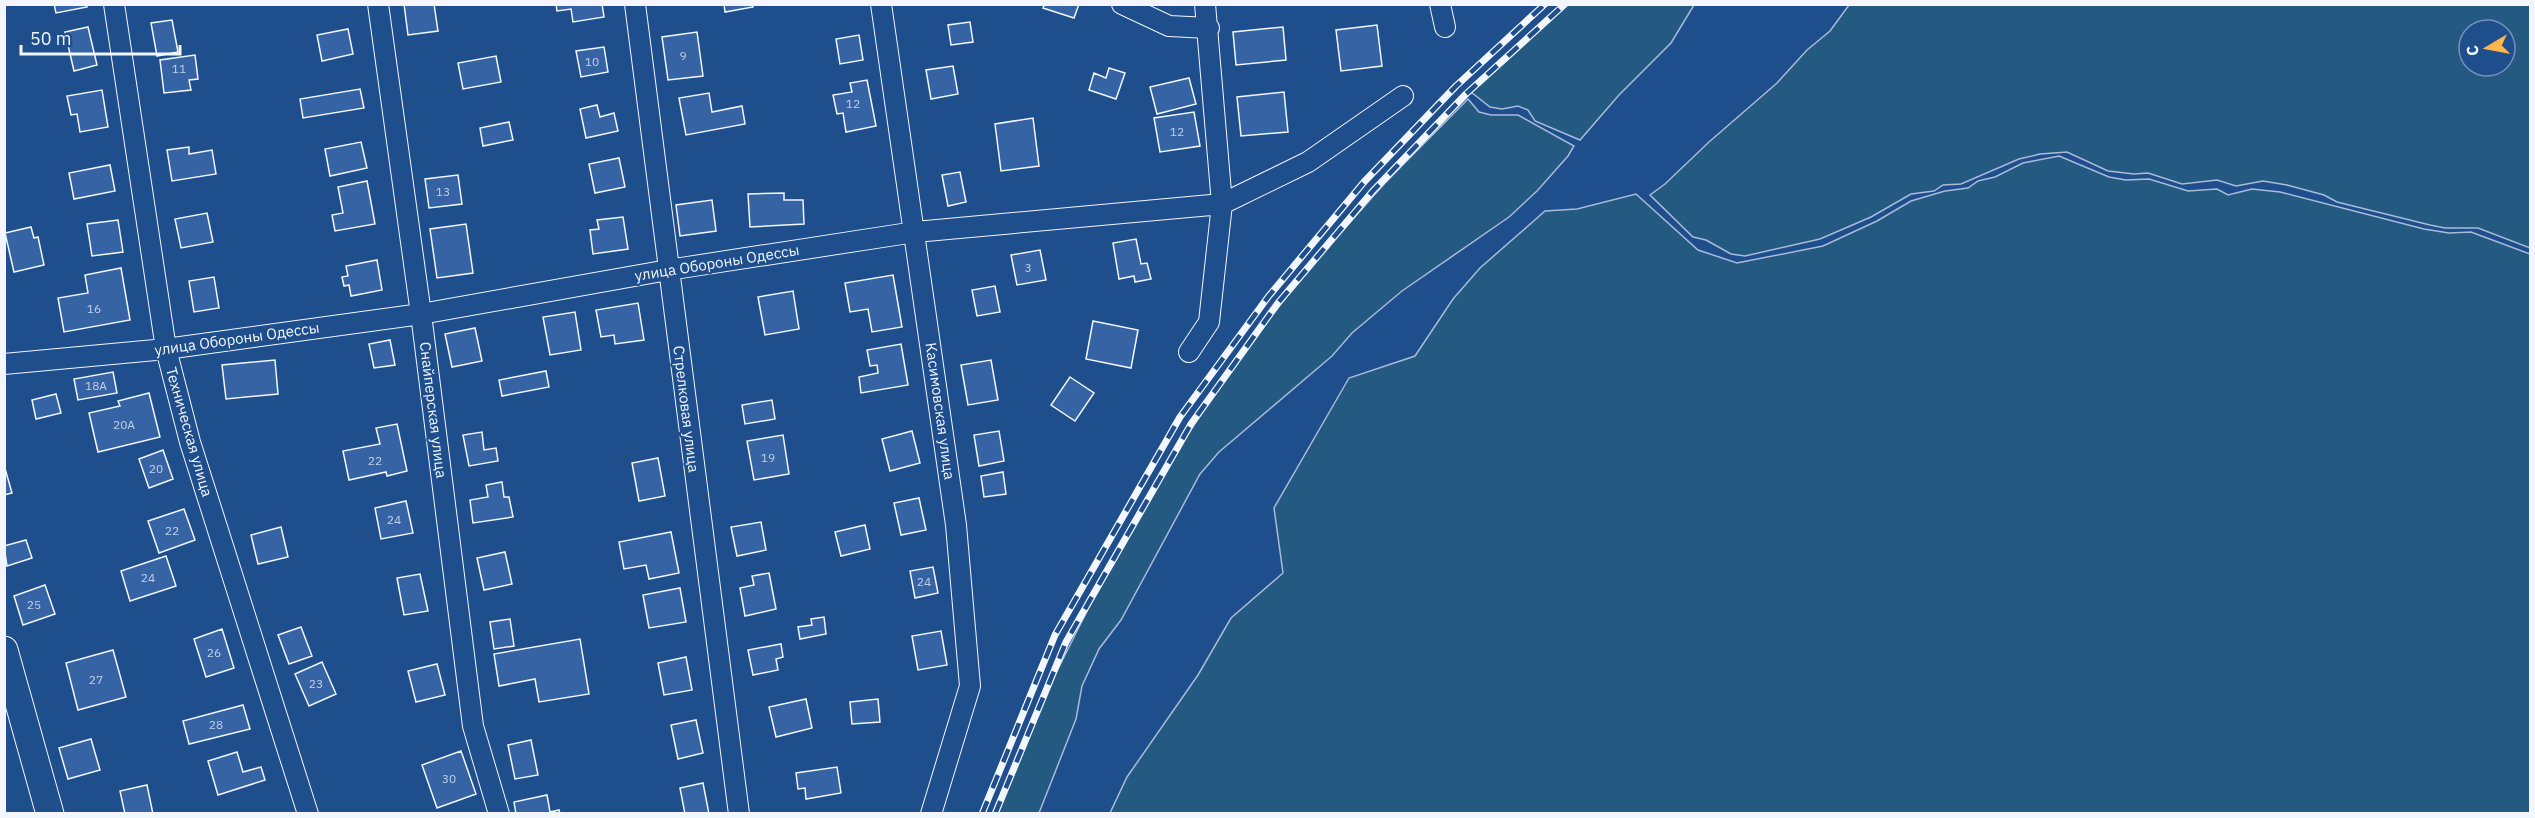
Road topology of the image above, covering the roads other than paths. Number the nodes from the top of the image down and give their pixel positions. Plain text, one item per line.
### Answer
1 (114, 4) edge
2 (378, 4) edge
3 (635, 4) edge
4 (881, 4) edge
5 (1122, 4) edge
6 (1205, 4) edge
7 (1440, 4) edge
8 (1445, 27) dead end
9 (1209, 28) junction
10 (1403, 96) dead end
11 (1222, 204) junction
12 (915, 232) junction
13 (668, 270) junction
14 (421, 314) junction
15 (166, 349) junction
16 (1189, 352) dead end
17 (4, 364) edge
18 (4, 650) edge
19 (50, 813) edge
20 (308, 813) edge
21 (499, 813) edge
22 (739, 813) edge
23 (931, 813) edge

1 - 15 street, Техническая улица
2 - 14 street, Снайперская улица
3 - 13 street, Стрелковая улица
4 - 12 street, Касимовская улица
5 - 9 street
6 - 9 street
7 - 8 street
9 - 11 street
10 - 11 street, улица Обороны Одессы
11 - 12 street, улица Обороны Одессы
11 - 16 street
12 - 13 street, улица Обороны Одессы
12 - 23 street, Касимовская улица
13 - 14 street, улица Обороны Одессы
13 - 22 street, Стрелковая улица
14 - 15 street, улица Обороны Одессы
14 - 21 street, Снайперская улица
15 - 17 street, улица Обороны Одессы
15 - 20 street, Техническая улица
18 - 19 street

